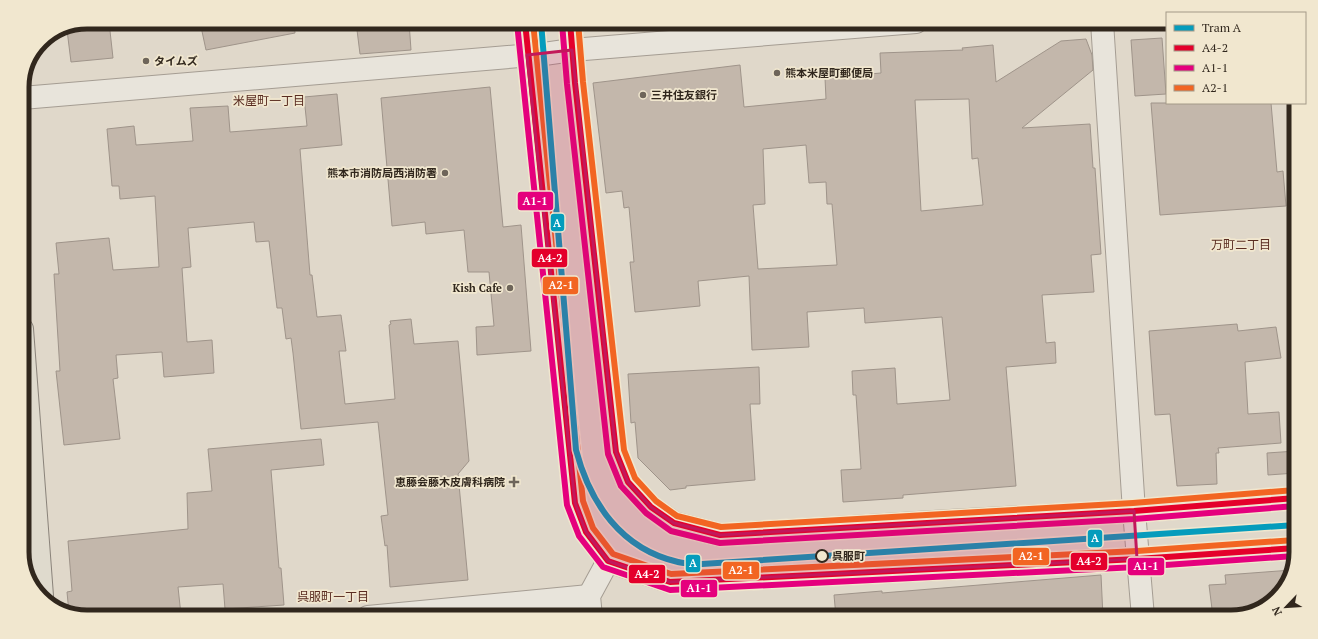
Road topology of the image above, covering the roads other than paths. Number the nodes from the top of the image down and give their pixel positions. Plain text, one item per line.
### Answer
1 (525, 29) edge
2 (570, 29) edge
3 (830, 29) edge
4 (1102, 29) edge
5 (572, 50) junction
6 (527, 55) junction
7 (29, 97) edge
8 (29, 422) edge
9 (1289, 499) edge
10 (1134, 511) junction
11 (1289, 548) edge
12 (1137, 559) junction
13 (608, 561) junction
14 (41, 588) edge
15 (590, 607) edge
16 (523, 610) edge
17 (1142, 610) edge

1 - 6 street
2 - 5 street
3 - 5 street
4 - 10 street
5 - 6 street
5 - 10 street
6 - 7 street
6 - 13 street
8 - 14 main road
9 - 10 street
10 - 12 street
11 - 12 street
12 - 13 street
12 - 17 street
13 - 15 street
15 - 16 street

